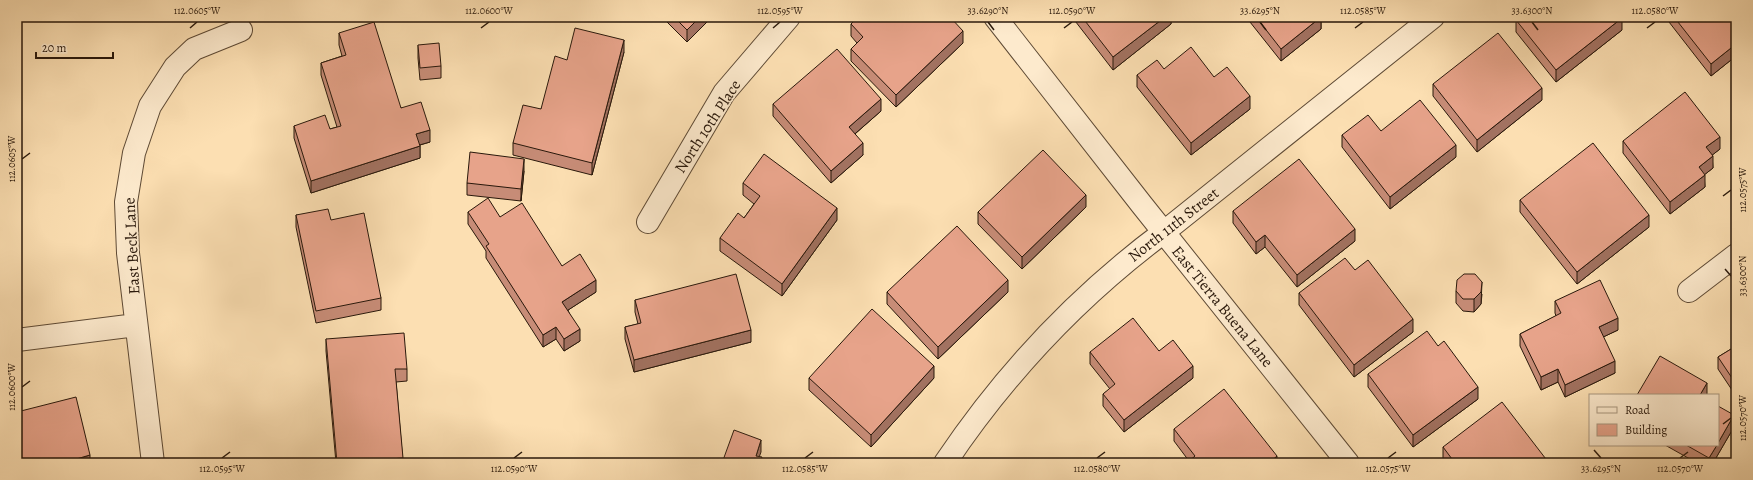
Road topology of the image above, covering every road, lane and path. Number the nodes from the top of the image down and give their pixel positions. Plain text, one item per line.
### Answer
1 (789, 17) edge
2 (995, 17) edge
3 (1433, 17) edge
4 (241, 30) dead end
5 (648, 222) dead end
6 (1164, 232) junction
7 (1736, 255) edge
8 (1689, 292) dead end
9 (136, 325) junction
10 (17, 340) edge
11 (153, 463) edge
12 (945, 463) edge
13 (1348, 463) edge

1 - 5 street, North 10th Place
2 - 6 street, East Tierra Buena Lane
3 - 6 street, North 11th Street
4 - 9 street, East Beck Lane
6 - 12 street, North 11th Street
6 - 13 street, East Tierra Buena Lane
7 - 8 street
9 - 10 street
9 - 11 street, East Beck Lane

